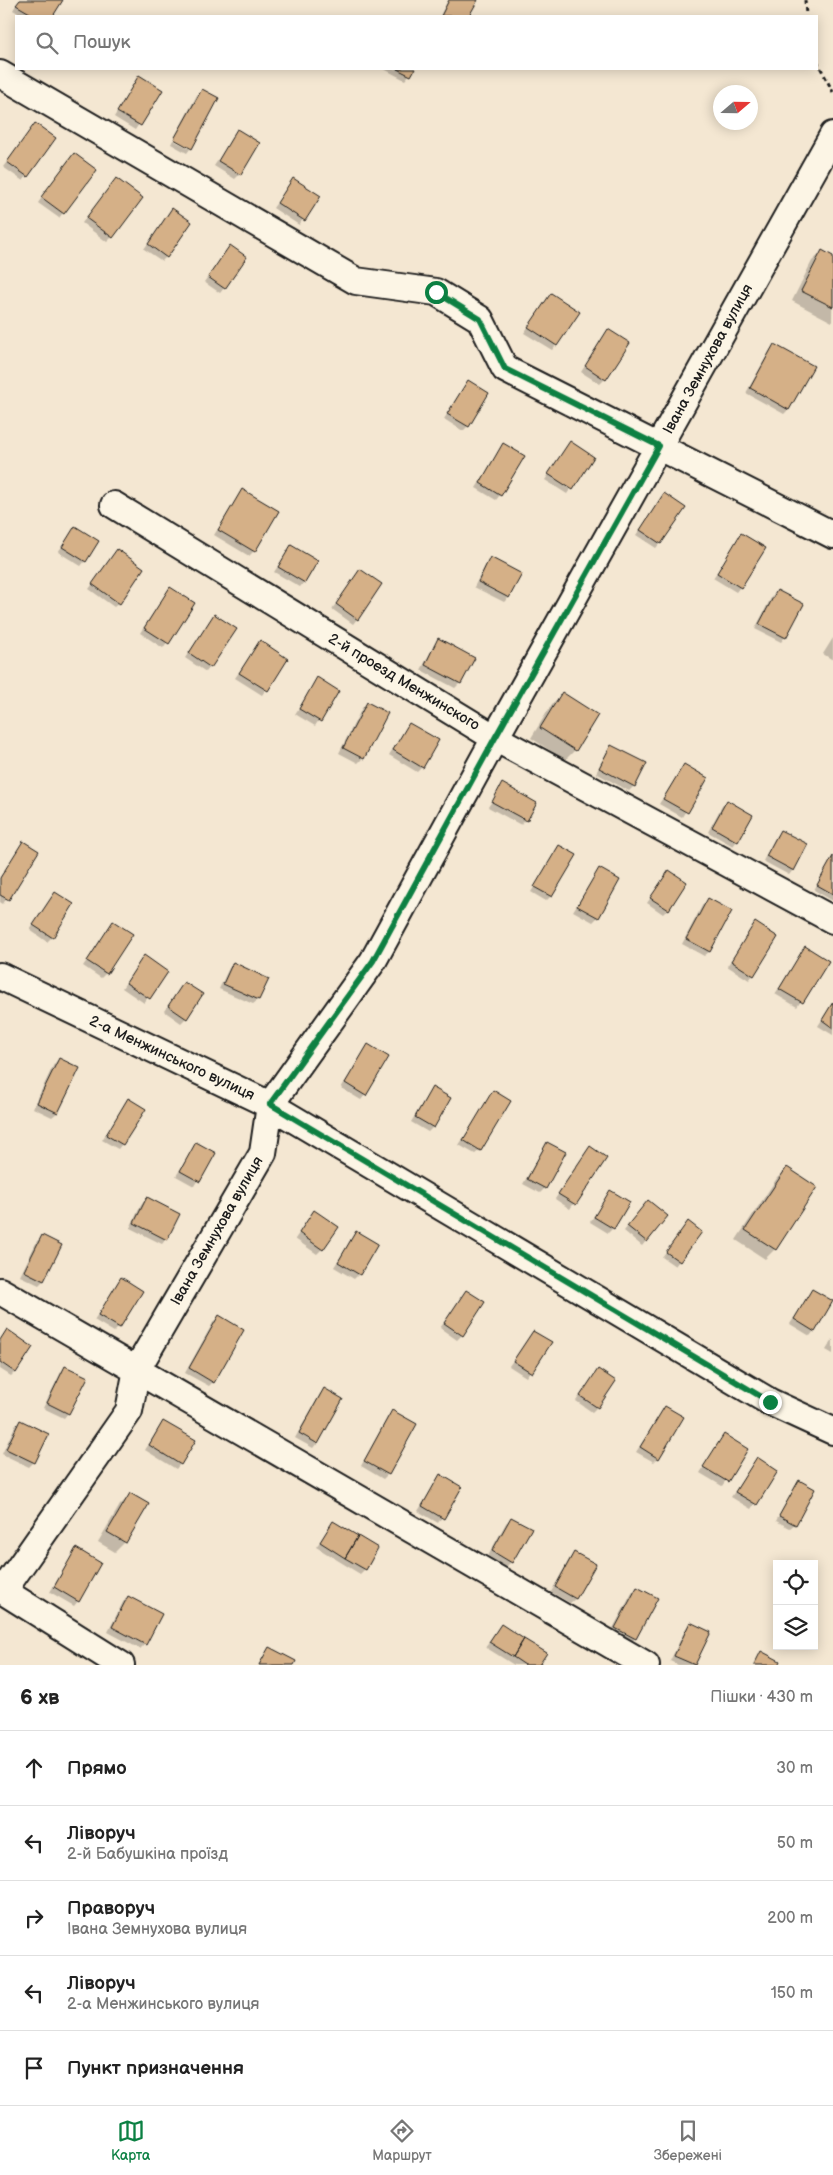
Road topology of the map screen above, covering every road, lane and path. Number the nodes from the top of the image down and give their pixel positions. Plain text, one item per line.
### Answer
1 (805, 0) edge
2 (806, 15) edge
3 (818, 63) edge
4 (0, 74) edge
5 (833, 92) edge
6 (833, 135) edge
7 (659, 446) junction
8 (114, 505) dead end
9 (833, 535) edge
10 (495, 738) junction
11 (833, 920) edge
12 (0, 976) edge
13 (270, 1104) junction
14 (0, 1291) edge
15 (137, 1369) junction
16 (833, 1431) edge
17 (2, 1590) edge
18 (121, 1665) edge
19 (646, 1665) edge

1 - 2 path
3 - 5 path
4 - 7 street
6 - 7 street, Івана Земнухова вулиця
7 - 9 street
7 - 10 street, Івана Земнухова вулиця
8 - 10 street, 2-й проезд Менжинского
10 - 11 street, 2-й проезд Менжинского
10 - 13 street, Івана Земнухова вулиця
12 - 13 street, 2-а Менжинського вулиця
13 - 15 street, Івана Земнухова вулиця
13 - 16 street, 2-а Менжинського вулиця
14 - 15 street
15 - 17 street, Івана Земнухова вулиця
15 - 19 street
17 - 18 street

